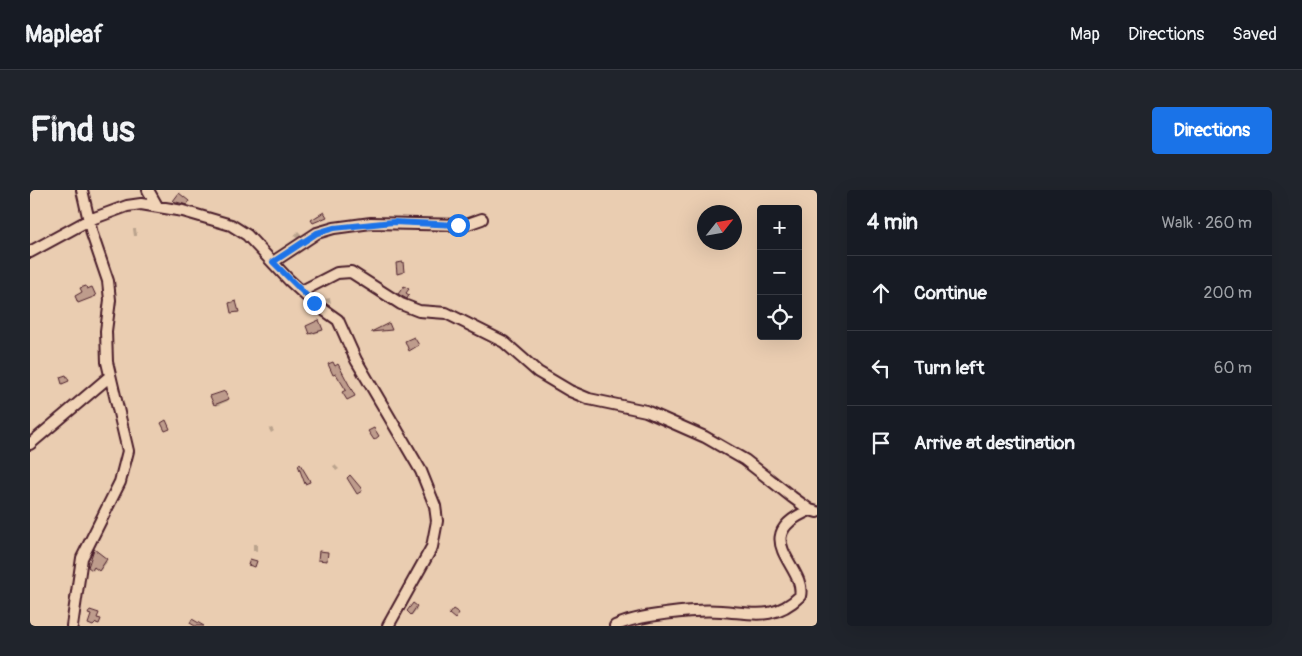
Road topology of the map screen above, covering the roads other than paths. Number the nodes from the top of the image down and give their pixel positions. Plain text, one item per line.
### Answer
1 (82, 190) edge
2 (148, 190) edge
3 (157, 206) junction
4 (482, 219) dead end
5 (88, 220) junction
6 (30, 252) edge
7 (273, 262) junction
8 (302, 291) junction
9 (109, 377) junction
10 (30, 444) edge
11 (813, 511) edge
12 (72, 626) edge
13 (388, 626) edge
14 (615, 626) edge

1 - 5 street
2 - 3 street
3 - 5 street
3 - 7 street
4 - 7 street
5 - 6 street
5 - 9 street
7 - 8 street
8 - 11 street
8 - 13 street
9 - 10 street
9 - 12 street
11 - 14 street

